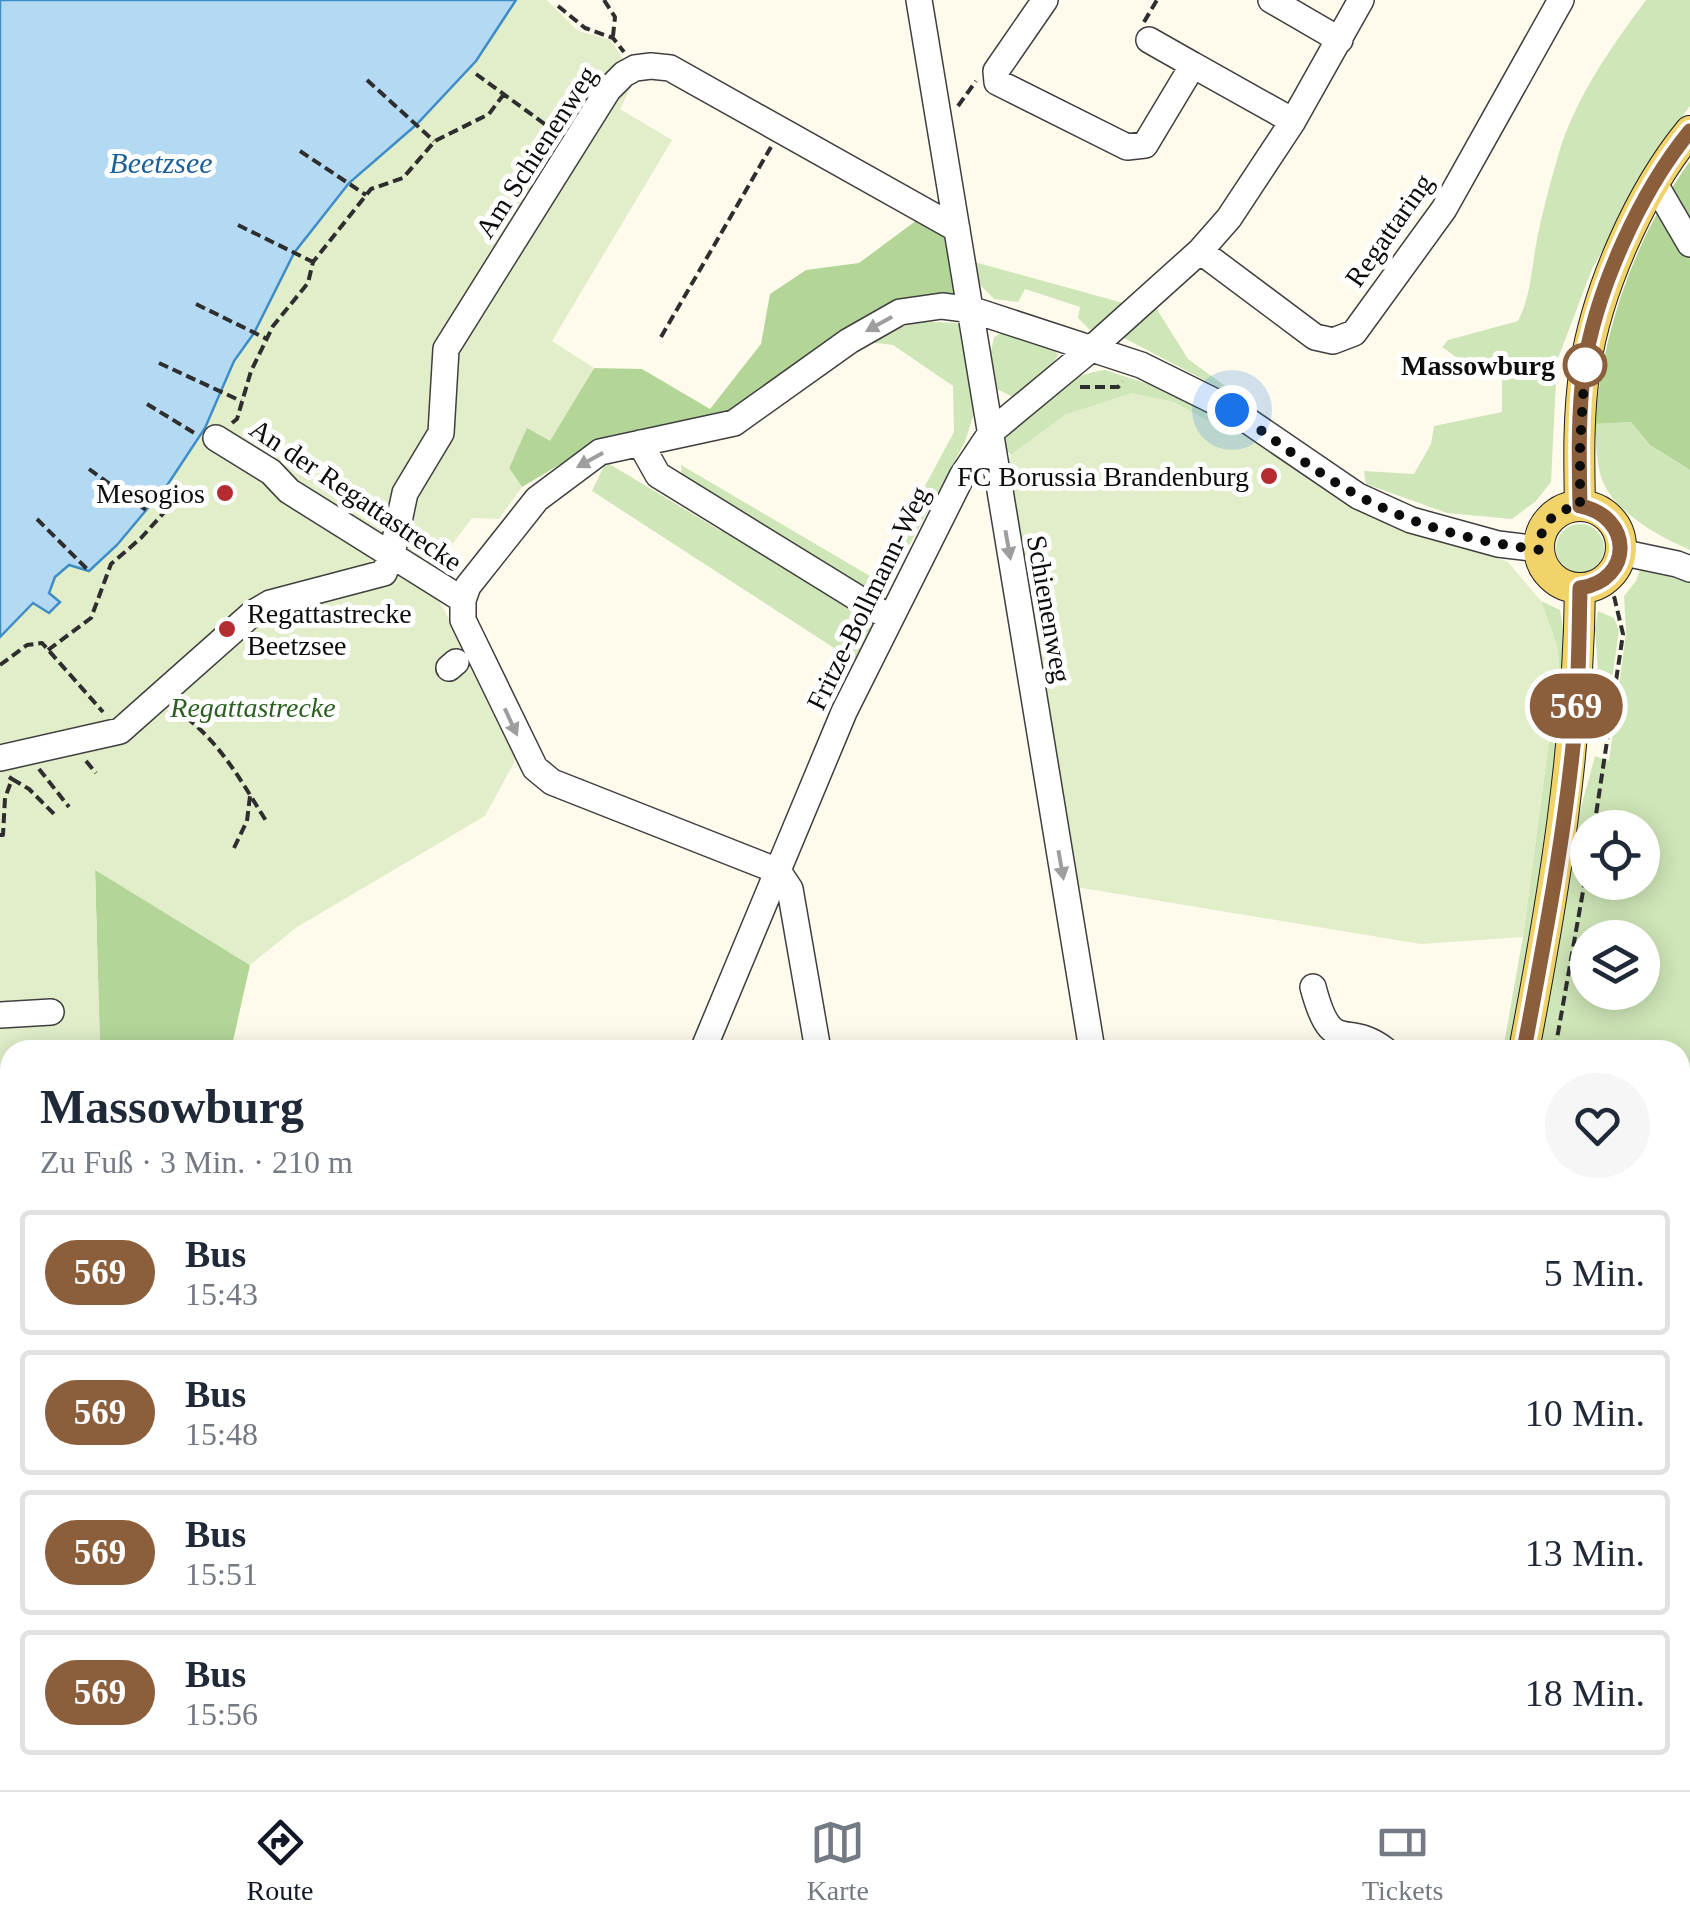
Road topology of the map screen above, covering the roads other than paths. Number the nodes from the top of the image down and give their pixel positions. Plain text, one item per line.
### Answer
1 (918, 0) edge
2 (1045, 0) edge
3 (1271, 0) edge
4 (1361, 0) edge
5 (1561, 0) edge
6 (1149, 40) dead end
7 (1340, 40) junction
8 (1194, 65) junction
9 (1293, 121) junction
10 (1690, 131) edge
11 (1655, 184) junction
12 (958, 229) junction
13 (1690, 244) edge
14 (1200, 251) junction
15 (973, 310) junction
16 (1091, 349) junction
17 (992, 431) junction
18 (208, 438) road end
19 (640, 443) junction
20 (1580, 506) junction
21 (1540, 550) junction
22 (392, 554) junction
23 (1615, 564) junction
24 (1690, 570) edge
25 (1580, 588) junction
26 (463, 600) junction
27 (890, 618) junction
28 (6, 769) edge
29 (778, 871) junction
30 (1313, 988) dead end
31 (51, 1012) dead end
32 (0, 1015) edge
33 (707, 1040) edge
34 (816, 1040) edge
35 (1090, 1040) edge
36 (1367, 1040) edge
37 (1526, 1040) edge

1 - 12 street, Schienenweg
2 - 8 street
3 - 7 street
4 - 7 street, Fritze-Bollmann-Weg
5 - 14 street, Regattaring
6 - 8 street
7 - 9 street, Fritze-Bollmann-Weg
8 - 9 street
9 - 14 street, Fritze-Bollmann-Weg
10 - 11 main road
11 - 13 street
11 - 20 main road
12 - 15 street, Schienenweg
12 - 22 street, Am Schienenweg
14 - 16 street, Fritze-Bollmann-Weg
15 - 16 street
15 - 17 street, Schienenweg
15 -> 19 street, An der Regattastrecke
16 - 17 street, Fritze-Bollmann-Weg
16 - 21 street
17 - 27 street, Fritze-Bollmann-Weg
17 -> 35 street, Schienenweg
18 - 22 street, An der Regattastrecke
19 -> 26 street, An der Regattastrecke
19 - 27 street
20 - 21 main road
20 - 23 main road
21 - 25 main road
22 - 26 street, An der Regattastrecke
22 - 28 street
23 - 24 street
23 - 25 main road
25 - 37 main road
26 -> 29 street, An der Regattastrecke
27 - 29 street, Fritze-Bollmann-Weg
29 - 33 street, Fritze-Bollmann-Weg
29 - 34 street
30 - 36 street
31 - 32 street

